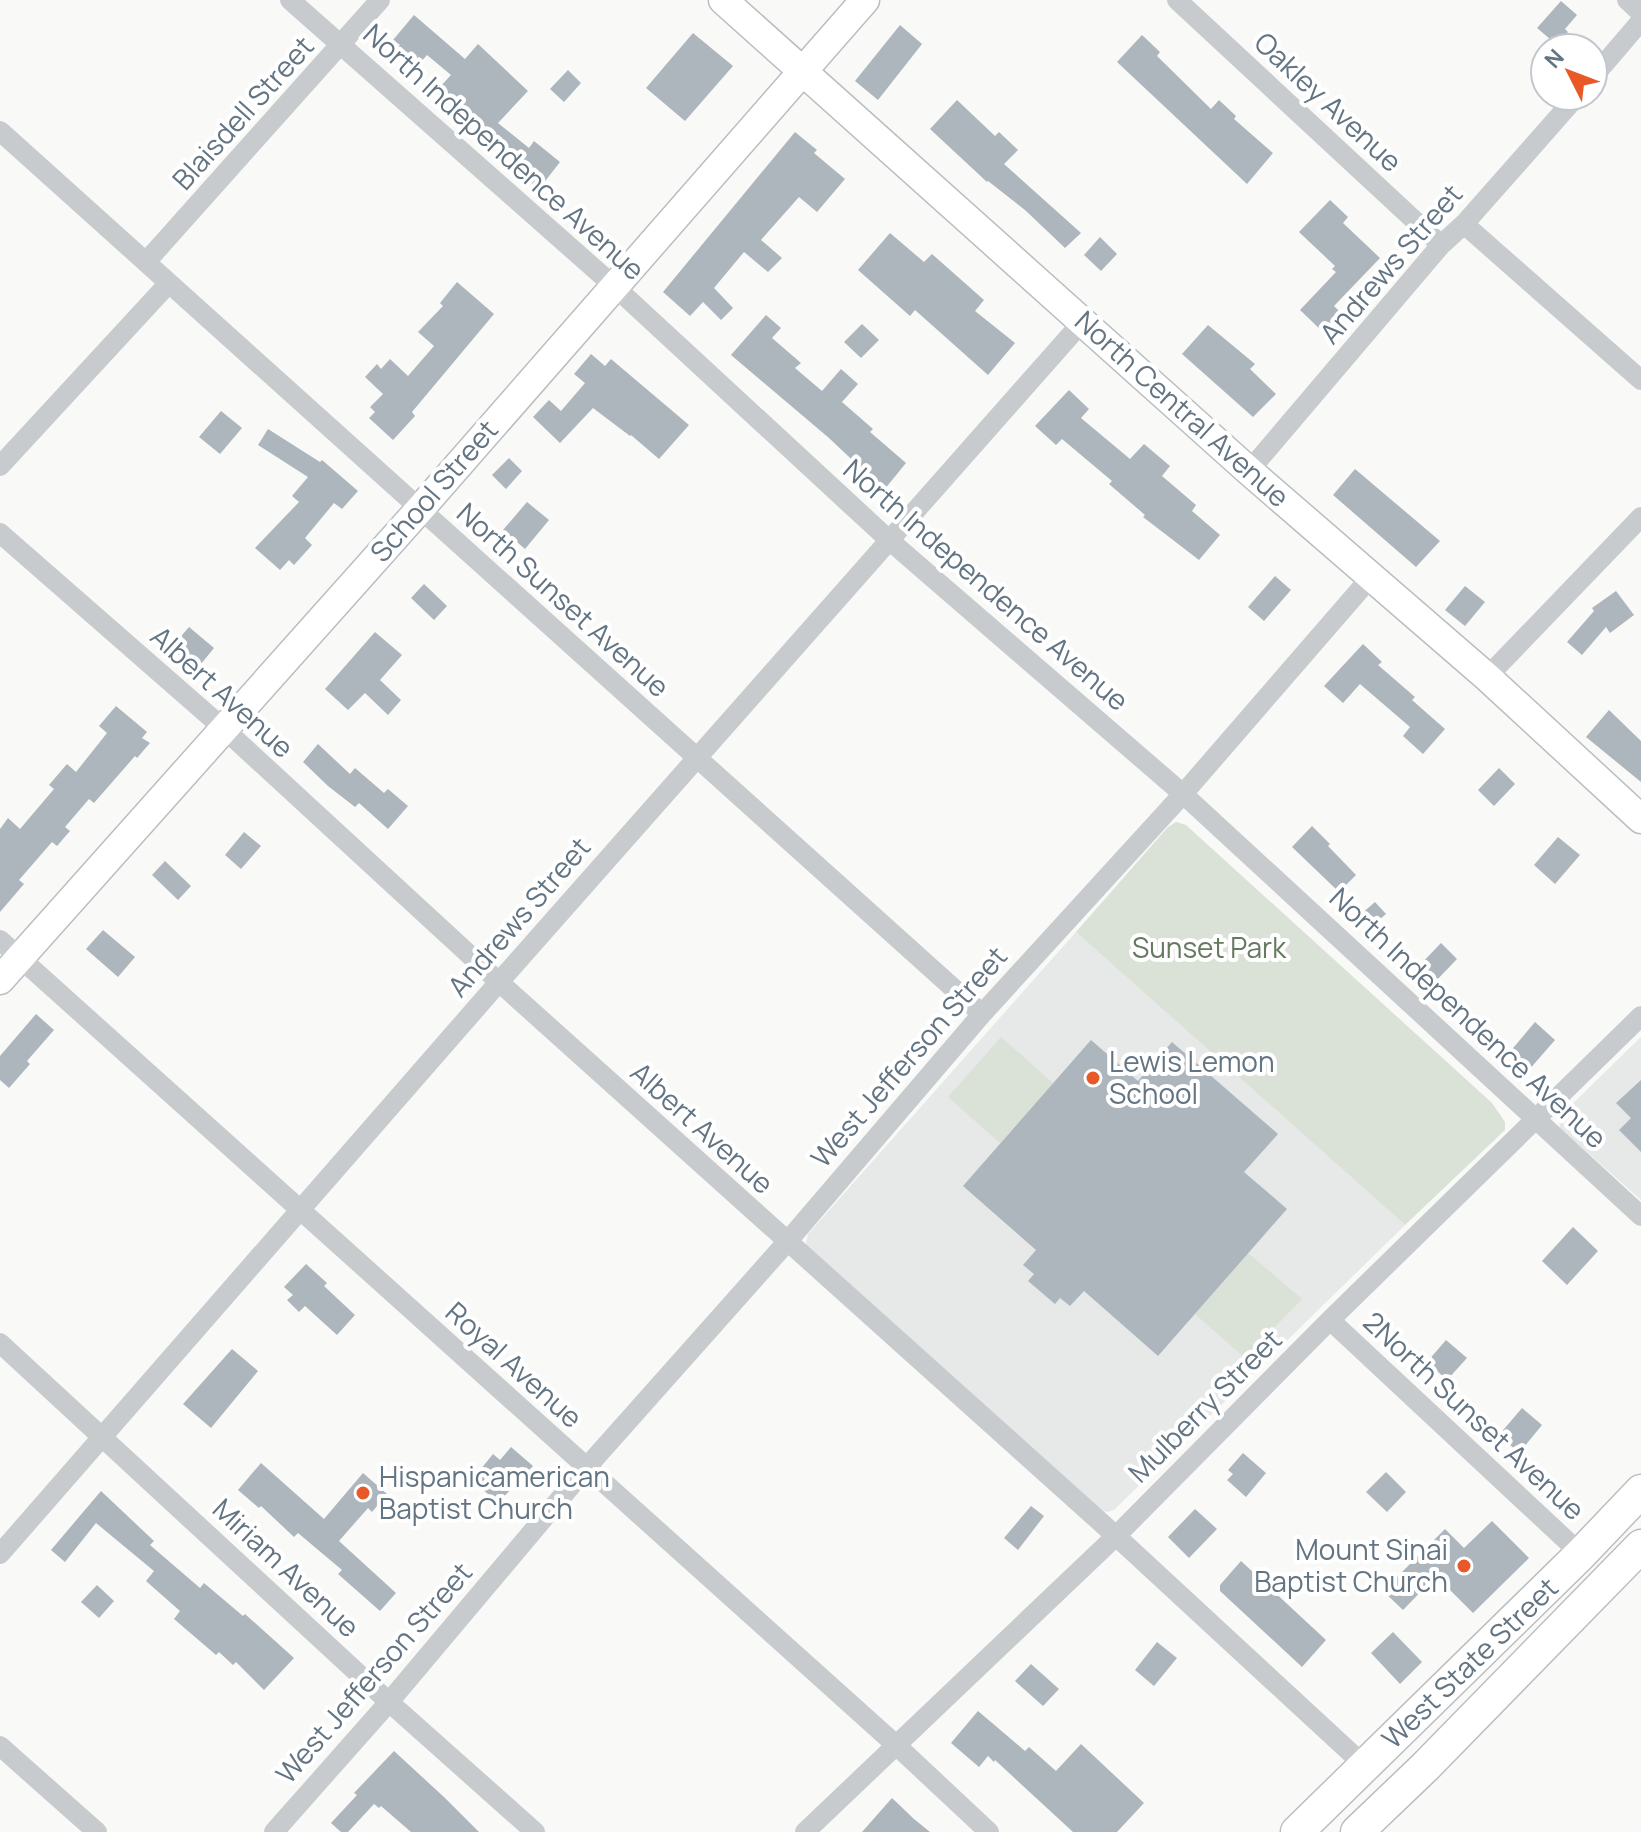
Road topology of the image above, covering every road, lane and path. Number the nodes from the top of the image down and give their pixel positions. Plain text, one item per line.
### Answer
1 (290, 0) edge
2 (380, 0) edge
3 (723, 0) edge
4 (865, 0) edge
5 (1177, 0) edge
6 (1627, 0) edge
7 (1641, 13) edge
8 (1641, 21) edge
9 (341, 45) junction
10 (1609, 58) edge
11 (802, 72) junction
12 (1563, 112) edge
13 (0, 131) edge
14 (1464, 224) junction
15 (1441, 245) junction
16 (146, 262) junction
17 (169, 283) junction
18 (614, 286) junction
19 (1084, 320) junction
20 (1641, 380) edge
21 (0, 466) edge
22 (1249, 471) junction
23 (420, 509) junction
24 (1641, 517) edge
25 (0, 533) edge
26 (889, 540) junction
27 (1371, 577) junction
28 (1487, 677) junction
29 (223, 728) junction
30 (697, 758) junction
31 (1183, 794) junction
32 (1641, 819) edge
33 (10, 949) edge
34 (0, 980) edge
35 (499, 982) junction
36 (982, 1014) junction
37 (1641, 1016) edge
38 (1536, 1119) junction
39 (300, 1209) junction
40 (1641, 1216) edge
41 (787, 1242) junction
42 (1330, 1320) junction
43 (0, 1343) edge
44 (104, 1438) junction
45 (586, 1468) junction
46 (1641, 1491) edge
47 (1116, 1536) junction
48 (1641, 1546) edge
49 (0, 1554) edge
50 (1581, 1554) junction
51 (389, 1702) junction
52 (896, 1745) junction
53 (0, 1746) edge
54 (1365, 1766) junction
55 (97, 1832) edge
56 (274, 1832) edge
57 (535, 1832) edge
58 (805, 1832) edge
59 (989, 1832) edge
60 (1297, 1832) edge
61 (1357, 1832) edge

1 - 9 street, North Independence Avenue
2 - 9 street, Blaisdell Street
3 - 11 main road, North Central Avenue
4 - 11 main road, School Street
5 - 15 street, Oakley Avenue
6 - 7 street
8 - 10 street
9 - 16 street, Blaisdell Street
9 - 18 street, North Independence Avenue
11 - 18 main road, School Street
11 - 19 main road, North Central Avenue
12 - 14 street, Andrews Street
13 - 16 street, North Sunset Avenue
14 - 15 street, Andrews Street
14 - 20 street
15 - 22 street, Andrews Street
16 - 17 street, North Sunset Avenue
17 - 21 street
17 - 23 street, North Sunset Avenue
18 - 23 main road, School Street
18 - 26 street, North Independence Avenue
19 - 22 main road, North Central Avenue
19 - 26 street, Andrews Street
22 - 27 main road, North Central Avenue
23 - 29 main road, School Street
23 - 30 street, North Sunset Avenue
24 - 28 street
25 - 29 street, Albert Avenue
26 - 30 street, Andrews Street
26 - 31 street, North Independence Avenue
27 - 28 main road, North Central Avenue
27 - 31 street, West Jefferson Street
28 - 32 main road, North Central Avenue
29 - 33 main road, School Street
29 - 35 street, Albert Avenue
30 - 35 street, Andrews Street
30 - 36 street, North Sunset Avenue
31 - 36 street, West Jefferson Street
31 - 38 street, North Independence Avenue
33 - 34 main road, School Street
33 - 39 street, Royal Avenue
35 - 39 street, Andrews Street
35 - 41 street, Albert Avenue
36 - 41 street, West Jefferson Street
37 - 38 street, Mulberry Street
38 - 40 street, North Independence Avenue
38 - 42 street, Mulberry Street
39 - 44 street, Andrews Street
39 - 45 street, Royal Avenue
41 - 45 street, West Jefferson Street
41 - 47 street, Albert Avenue
42 - 47 street, Mulberry Street
42 - 50 street, 2North Sunset Avenue
43 - 44 street, Miriam Avenue
44 - 49 street, Andrews Street
44 - 51 street, Miriam Avenue
45 - 51 street, West Jefferson Street
45 - 52 street, Royal Avenue
46 - 50 main road, West State Street
47 - 52 street, Mulberry Street
47 - 54 street, Albert Avenue
48 - 61 main road, West State Street
50 - 54 main road, West State Street
51 - 56 street, West Jefferson Street
51 - 57 street, Miriam Avenue
52 - 58 street, Mulberry Street
52 - 59 street, Royal Avenue
53 - 55 street
54 - 60 main road, West State Street

